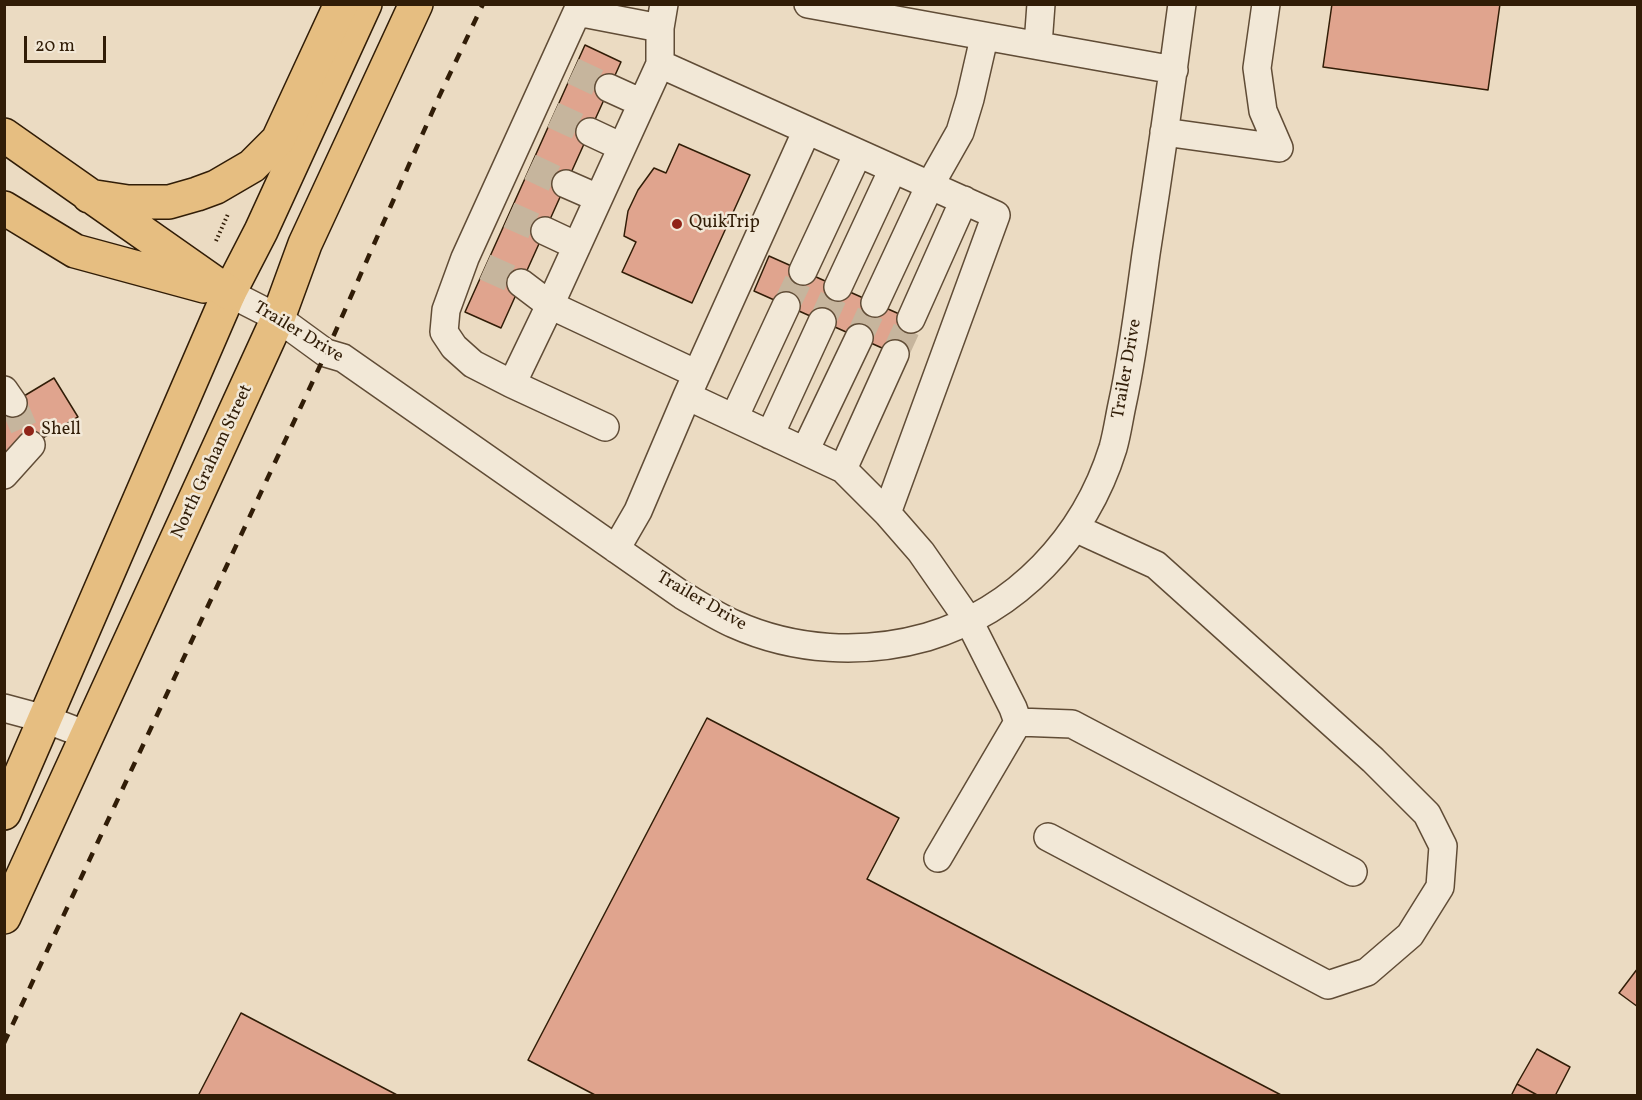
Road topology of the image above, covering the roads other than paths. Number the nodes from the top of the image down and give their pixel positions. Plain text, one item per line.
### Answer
1 (341, 4) edge
2 (365, 4) edge
3 (416, 4) edge
4 (808, 4) edge
5 (1041, 4) edge
6 (1182, 4) edge
7 (1266, 4) edge
8 (662, 16) edge
9 (984, 38) junction
10 (1038, 45) junction
11 (660, 64) junction
12 (1174, 70) junction
13 (609, 88) tunnel mouth
14 (642, 103) junction
15 (807, 130) junction
16 (590, 132) tunnel mouth
17 (1164, 132) junction
18 (4, 135) edge
19 (622, 147) junction
20 (858, 153) junction
21 (893, 169) junction
22 (566, 184) tunnel mouth
23 (930, 185) junction
24 (89, 196) junction
25 (598, 198) junction
26 (964, 200) junction
27 (4, 208) edge
28 (545, 231) tunnel mouth
29 (577, 246) junction
30 (803, 271) tunnel mouth
31 (521, 283) tunnel mouth
32 (838, 286) tunnel mouth
33 (229, 293) junction
34 (875, 303) tunnel mouth
35 (550, 305) junction
36 (786, 306) tunnel mouth
37 (278, 318) junction
38 (911, 319) tunnel mouth
39 (822, 322) tunnel mouth
40 (859, 338) tunnel mouth
41 (895, 354) tunnel mouth
42 (512, 384) junction
43 (692, 385) junction
44 (734, 418) junction
45 (605, 427) dead end
46 (770, 435) junction
47 (31, 445) dead end
48 (805, 451) junction
49 (843, 469) junction
50 (4, 475) edge
51 (887, 513) junction
52 (1075, 528) junction
53 (616, 549) junction
54 (969, 621) junction
55 (4, 708) edge
56 (45, 719) junction
57 (1018, 722) junction
58 (87, 735) junction
59 (4, 813) edge
60 (1048, 837) dead end
61 (938, 858) dead end
62 (1353, 872) dead end
63 (4, 917) edge

1 - 24 main road
2 - 33 main road
3 - 37 main road, North Graham Street
4 - 9 street
5 - 10 street
6 - 12 street, Trailer Drive
7 - 17 street
8 - 11 street
8 - 42 street
9 - 10 street
9 - 23 street
10 - 12 street
11 - 14 street
11 - 15 street
12 - 17 street, Trailer Drive
13 - 14 street
14 - 19 street
15 - 20 street
15 - 43 street
16 - 19 street
17 - 52 street, Trailer Drive
18 - 24 main road
19 - 25 street
20 - 21 street
20 - 30 street
21 - 23 street
21 - 32 street
22 - 25 street
23 - 26 street
23 - 34 street
24 - 33 main road
25 - 29 street
26 - 38 street
26 - 51 street
27 - 33 main road
28 - 29 street
29 - 35 street
31 - 35 street
33 - 37 street, Trailer Drive
33 - 56 main road
35 - 42 street
35 - 43 street
36 - 44 street
37 - 53 street, Trailer Drive
37 - 58 main road, North Graham Street
39 - 46 street
40 - 48 street
41 - 49 street
42 - 45 street
43 - 44 street
43 - 53 street
44 - 46 street
46 - 48 street
47 - 50 street
48 - 49 street
49 - 51 street
51 - 54 street
52 - 54 street, Trailer Drive
52 - 60 street
53 - 54 street, Trailer Drive
54 - 57 street
55 - 56 street
56 - 58 street
56 - 59 main road
57 - 61 street
57 - 62 street
58 - 63 main road, North Graham Street

